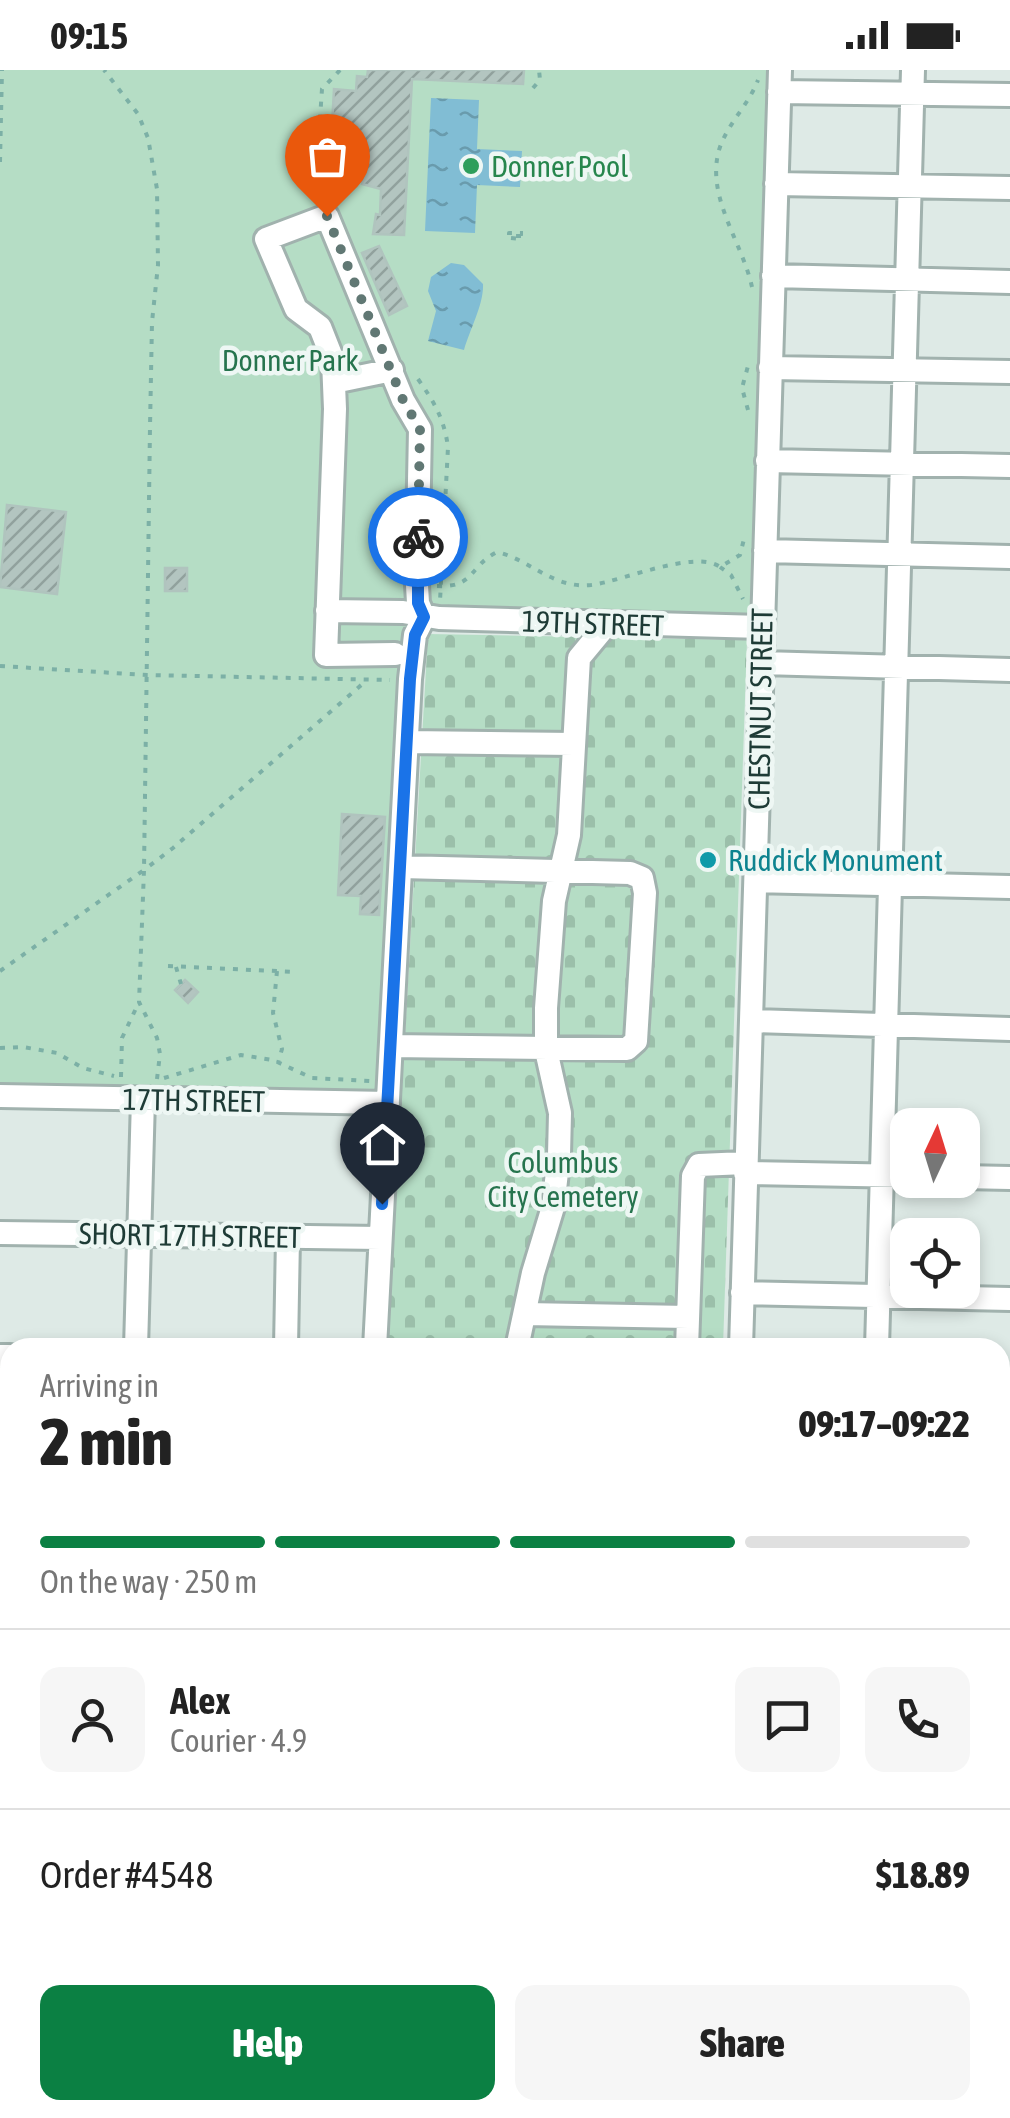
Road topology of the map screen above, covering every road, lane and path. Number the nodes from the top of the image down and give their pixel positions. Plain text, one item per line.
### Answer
1 (2, 70) edge
2 (104, 70) edge
3 (538, 70) edge
4 (759, 70) edge
5 (779, 81) edge
6 (912, 81) edge
7 (533, 88) dead end
8 (1010, 95) edge
9 (0, 162) edge
10 (776, 184) junction
11 (910, 187) junction
12 (1010, 188) edge
13 (523, 234) dead end
14 (511, 238) dead end
15 (773, 276) junction
16 (907, 278) junction
17 (1010, 282) edge
18 (754, 297) dead end
19 (761, 361) junction
20 (392, 370) junction
21 (904, 370) junction
22 (1010, 372) edge
23 (334, 382) junction
24 (749, 413) dead end
25 (768, 461) junction
26 (902, 464) junction
27 (1010, 466) edge
28 (755, 545) junction
29 (899, 554) junction
30 (1010, 558) edge
31 (720, 567) junction
32 (417, 586) junction
33 (327, 611) junction
34 (424, 617) junction
35 (558, 622) junction
36 (608, 623) junction
37 (753, 627) junction
38 (395, 654) dead end
39 (579, 658) junction
40 (762, 664) junction
41 (0, 666) edge
42 (896, 667) junction
43 (1010, 670) edge
44 (147, 675) junction
45 (410, 679) junction
46 (367, 680) junction
47 (407, 742) junction
48 (574, 744) junction
49 (400, 867) junction
50 (563, 869) junction
51 (144, 870) junction
52 (756, 881) junction
53 (892, 884) junction
54 (1010, 887) edge
55 (168, 966) dead end
56 (176, 967) junction
57 (0, 971) edge
58 (277, 971) junction
59 (296, 972) dead end
60 (181, 984) dead end
61 (139, 1002) junction
62 (751, 1021) junction
63 (885, 1025) junction
64 (1010, 1029) edge
65 (391, 1046) junction
66 (0, 1048) edge
67 (546, 1050) junction
68 (278, 1062) junction
69 (390, 1070) junction
70 (0, 1096) edge
71 (143, 1099) junction
72 (388, 1103) junction
73 (745, 1168) junction
74 (883, 1176) junction
75 (890, 1176) edge
76 (980, 1178) edge
77 (1010, 1178) edge
78 (0, 1233) edge
79 (139, 1235) junction
80 (288, 1237) junction
81 (380, 1238) junction
82 (742, 1294) junction
83 (878, 1295) junction
84 (1010, 1300) edge
85 (525, 1314) junction
86 (688, 1318) junction
87 (136, 1338) edge
88 (286, 1338) edge
89 (375, 1338) edge
90 (519, 1338) edge
91 (687, 1338) edge
92 (741, 1338) edge
93 (877, 1338) edge

1 - 9 path
2 - 44 path
3 - 7 path
4 - 18 path
5 - 6 street
5 - 10 street, CHESTNUT STREET
6 - 8 street
6 - 11 street
10 - 11 street
10 - 15 street, CHESTNUT STREET
11 - 12 street
11 - 16 street
13 - 14 path
15 - 16 street
15 - 19 street, CHESTNUT STREET
16 - 17 street
16 - 21 street
19 - 21 street
19 - 24 path
19 - 25 street, CHESTNUT STREET
20 - 23 street
20 - 23 street
20 - 32 street
21 - 22 street
21 - 26 street
23 - 33 street
25 - 26 street
25 - 28 street, CHESTNUT STREET
26 - 27 street
26 - 29 street
28 - 29 street
28 - 31 path
28 - 37 street, CHESTNUT STREET
29 - 30 street
29 - 42 street
31 - 32 path
31 - 37 path
32 - 34 street
33 - 34 street, 19TH STREET
33 - 38 street
34 - 35 street, 19TH STREET
34 - 45 street
35 - 36 street, 19TH STREET
35 - 39 street
36 - 37 street, 19TH STREET
36 - 39 street
37 - 40 street, CHESTNUT STREET
39 - 48 street
40 - 42 street
40 - 52 street, CHESTNUT STREET
41 - 44 path
42 - 43 street
42 - 53 street
44 - 46 path
44 - 51 path
45 - 46 path
45 - 47 street
46 - 51 path
47 - 48 street
47 - 49 street
48 - 50 street
49 - 50 street
49 - 65 street
50 - 67 street
50 - 67 street
51 - 57 path
51 - 61 path
52 - 53 street
52 - 62 street, CHESTNUT STREET
53 - 54 street
53 - 63 street
55 - 56 path
56 - 58 path
56 - 60 path
58 - 59 path
58 - 68 path
61 - 66 path
61 - 68 path
62 - 63 street
62 - 73 street, CHESTNUT STREET
63 - 64 street
63 - 74 street
65 - 67 street
65 - 69 street
67 - 85 street
68 - 69 path
69 - 72 street
70 - 71 street, 17TH STREET
71 - 72 street, 17TH STREET
71 - 79 street
72 - 81 street
73 - 74 street
73 - 82 street, CHESTNUT STREET
73 - 86 street
74 - 75 street
74 - 83 street
76 - 77 street
78 - 79 street, SHORT 17TH STREET
79 - 80 street, SHORT 17TH STREET
79 - 87 street
80 - 81 street, SHORT 17TH STREET
80 - 88 street
81 - 89 street
82 - 83 street
82 - 92 street, CHESTNUT STREET
83 - 84 street
83 - 93 street
85 - 86 street
85 - 90 street
86 - 91 street

